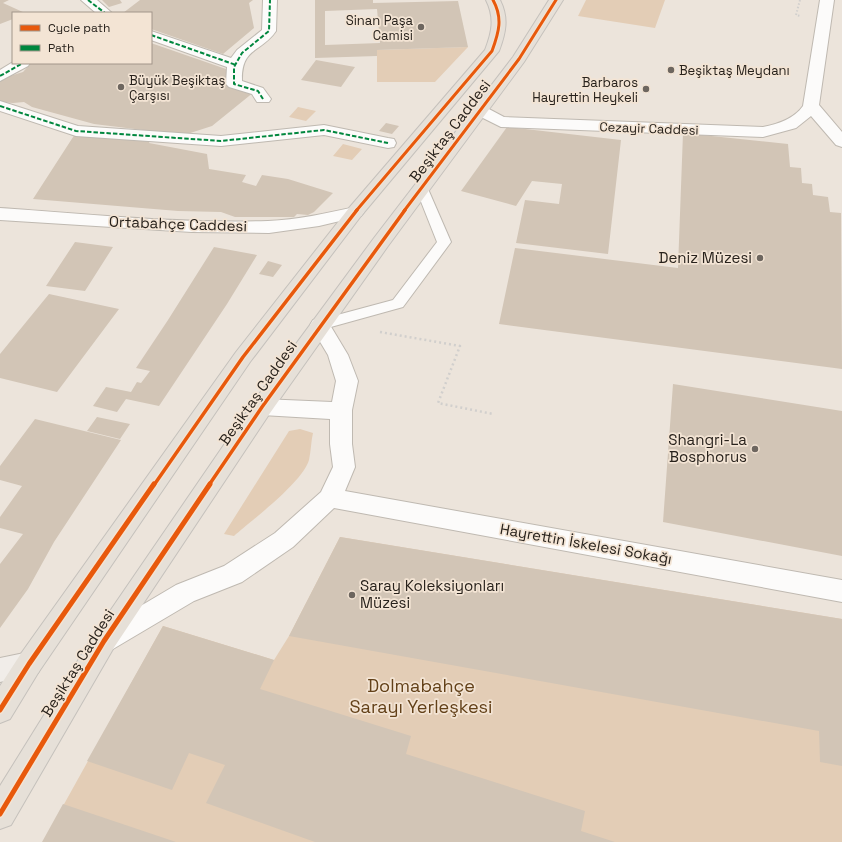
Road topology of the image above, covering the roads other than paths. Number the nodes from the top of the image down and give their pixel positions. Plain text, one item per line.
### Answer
1 (88, 0) edge
2 (270, 0) edge
3 (493, 0) edge
4 (556, 0) edge
5 (827, 0) edge
6 (104, 12) edge
7 (152, 35) edge
8 (21, 64) edge
9 (236, 65) junction
10 (0, 76) edge
11 (263, 99) dead end
12 (0, 106) edge
13 (811, 106) junction
14 (481, 110) junction
15 (842, 142) edge
16 (388, 143) dead end
17 (422, 189) junction
18 (355, 212) junction
19 (0, 214) edge
20 (320, 325) junction
21 (262, 407) junction
22 (341, 410) junction
23 (330, 498) junction
24 (842, 591) edge
25 (104, 641) junction
26 (29, 664) junction
27 (0, 670) edge
28 (0, 710) edge
29 (0, 814) edge

1 - 6 street
2 - 9 street
3 - 18 main road, Beşiktaş Caddesi
4 - 14 main road, Beşiktaş Caddesi
5 - 13 street
7 - 9 street
8 - 10 street
9 - 11 street
12 - 16 street
13 - 14 street, Cezayir Caddesi
13 - 15 street
14 - 17 main road, Beşiktaş Caddesi
17 - 20 main road, Beşiktaş Caddesi
17 - 20 lane
18 - 19 street, Ortabahçe Caddesi
18 - 26 main road, Beşiktaş Caddesi
20 - 21 main road, Beşiktaş Caddesi
20 - 22 street
21 - 22 street
21 - 25 main road, Beşiktaş Caddesi
22 - 23 street
23 - 24 street, Hayrettin İskelesi Sokağı
23 - 25 street
25 - 29 main road, Beşiktaş Caddesi
26 - 27 main road
26 - 28 main road, Beşiktaş Caddesi

